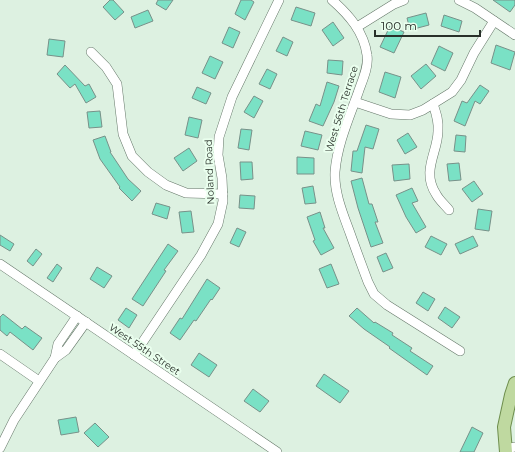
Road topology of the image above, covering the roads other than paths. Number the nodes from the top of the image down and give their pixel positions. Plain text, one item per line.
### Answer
1 (279, 0) edge
2 (332, 0) edge
3 (404, 0) edge
4 (459, 0) edge
5 (494, 21) junction
6 (357, 27) junction
7 (515, 35) edge
8 (91, 52) dead end
9 (355, 102) junction
10 (433, 104) junction
11 (223, 194) junction
12 (449, 210) dead end
13 (0, 264) edge
14 (76, 316) junction
15 (86, 322) junction
16 (460, 351) dead end
17 (0, 354) edge
18 (134, 355) junction
19 (55, 358) junction
20 (39, 381) junction
21 (515, 384) edge
22 (0, 448) edge
23 (509, 449) edge
24 (277, 452) edge

1 - 11 street, Noland Road
2 - 6 street, West 56th Terrace
3 - 6 street
4 - 5 street
5 - 7 street
5 - 10 street
6 - 9 street, West 56th Terrace
8 - 11 street
9 - 10 street
9 - 16 street, West 56th Terrace
10 - 12 street
11 - 18 street, Noland Road
13 - 14 street, West 55th Street
14 - 15 street, West 55th Street
14 - 19 street
15 - 18 street, West 55th Street
15 - 19 street
17 - 20 street
18 - 24 street, West 55th Street
19 - 20 street
20 - 22 street
21 - 23 main road

